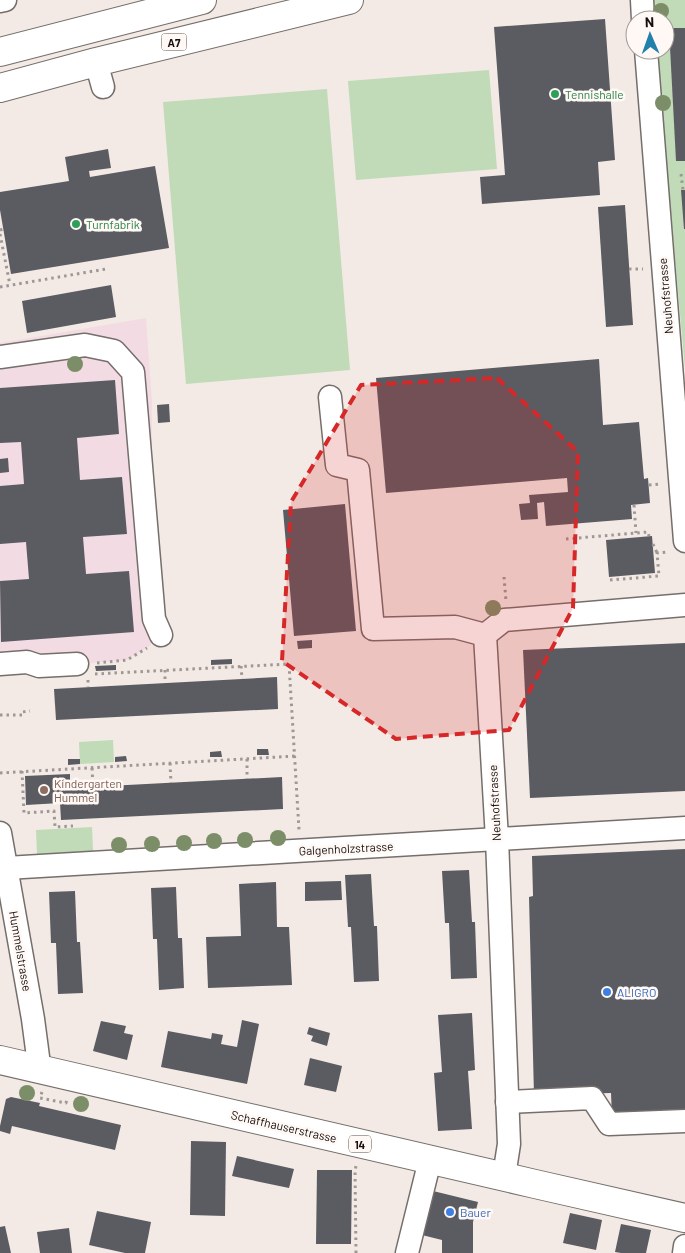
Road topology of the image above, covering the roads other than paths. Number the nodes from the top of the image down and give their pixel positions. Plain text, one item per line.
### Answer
1 (5, 0) edge
2 (202, 0) edge
3 (349, 0) edge
4 (0, 1) edge
5 (0, 52) edge
6 (647, 60) edge
7 (0, 88) edge
8 (0, 357) edge
9 (330, 397) dead end
10 (680, 547) edge
11 (685, 605) edge
12 (484, 635) junction
13 (156, 640) road end
14 (0, 664) edge
15 (78, 664) road end
16 (685, 828) edge
17 (0, 833) edge
18 (497, 839) junction
19 (6, 868) junction
20 (0, 1060) edge
21 (36, 1068) junction
22 (507, 1102) junction
23 (685, 1122) edge
24 (430, 1160) junction
25 (504, 1176) junction
26 (685, 1218) edge
27 (685, 1246) edge
28 (407, 1253) edge
29 (684, 1253) edge

1 - 4 street
2 - 5 main road
3 - 7 main road, A7
6 - 10 street, Neuhofstrasse
8 - 13 street
9 - 12 street
11 - 12 street
12 - 18 street, Neuhofstrasse
14 - 15 street
16 - 18 street, Galgenholzstrasse
17 - 19 street, Hummelstrasse
18 - 19 street, Galgenholzstrasse
18 - 22 street, Neuhofstrasse
19 - 21 street, Hummelstrasse
20 - 21 main road, Schaffhauserstrasse / 14
21 - 24 main road, Schaffhauserstrasse / 14
22 - 23 street
22 - 25 street, Neuhofstrasse
24 - 25 main road, Schaffhauserstrasse / 14
24 - 28 street
25 - 26 main road, Schaffhauserstrasse / 14
27 - 29 street

